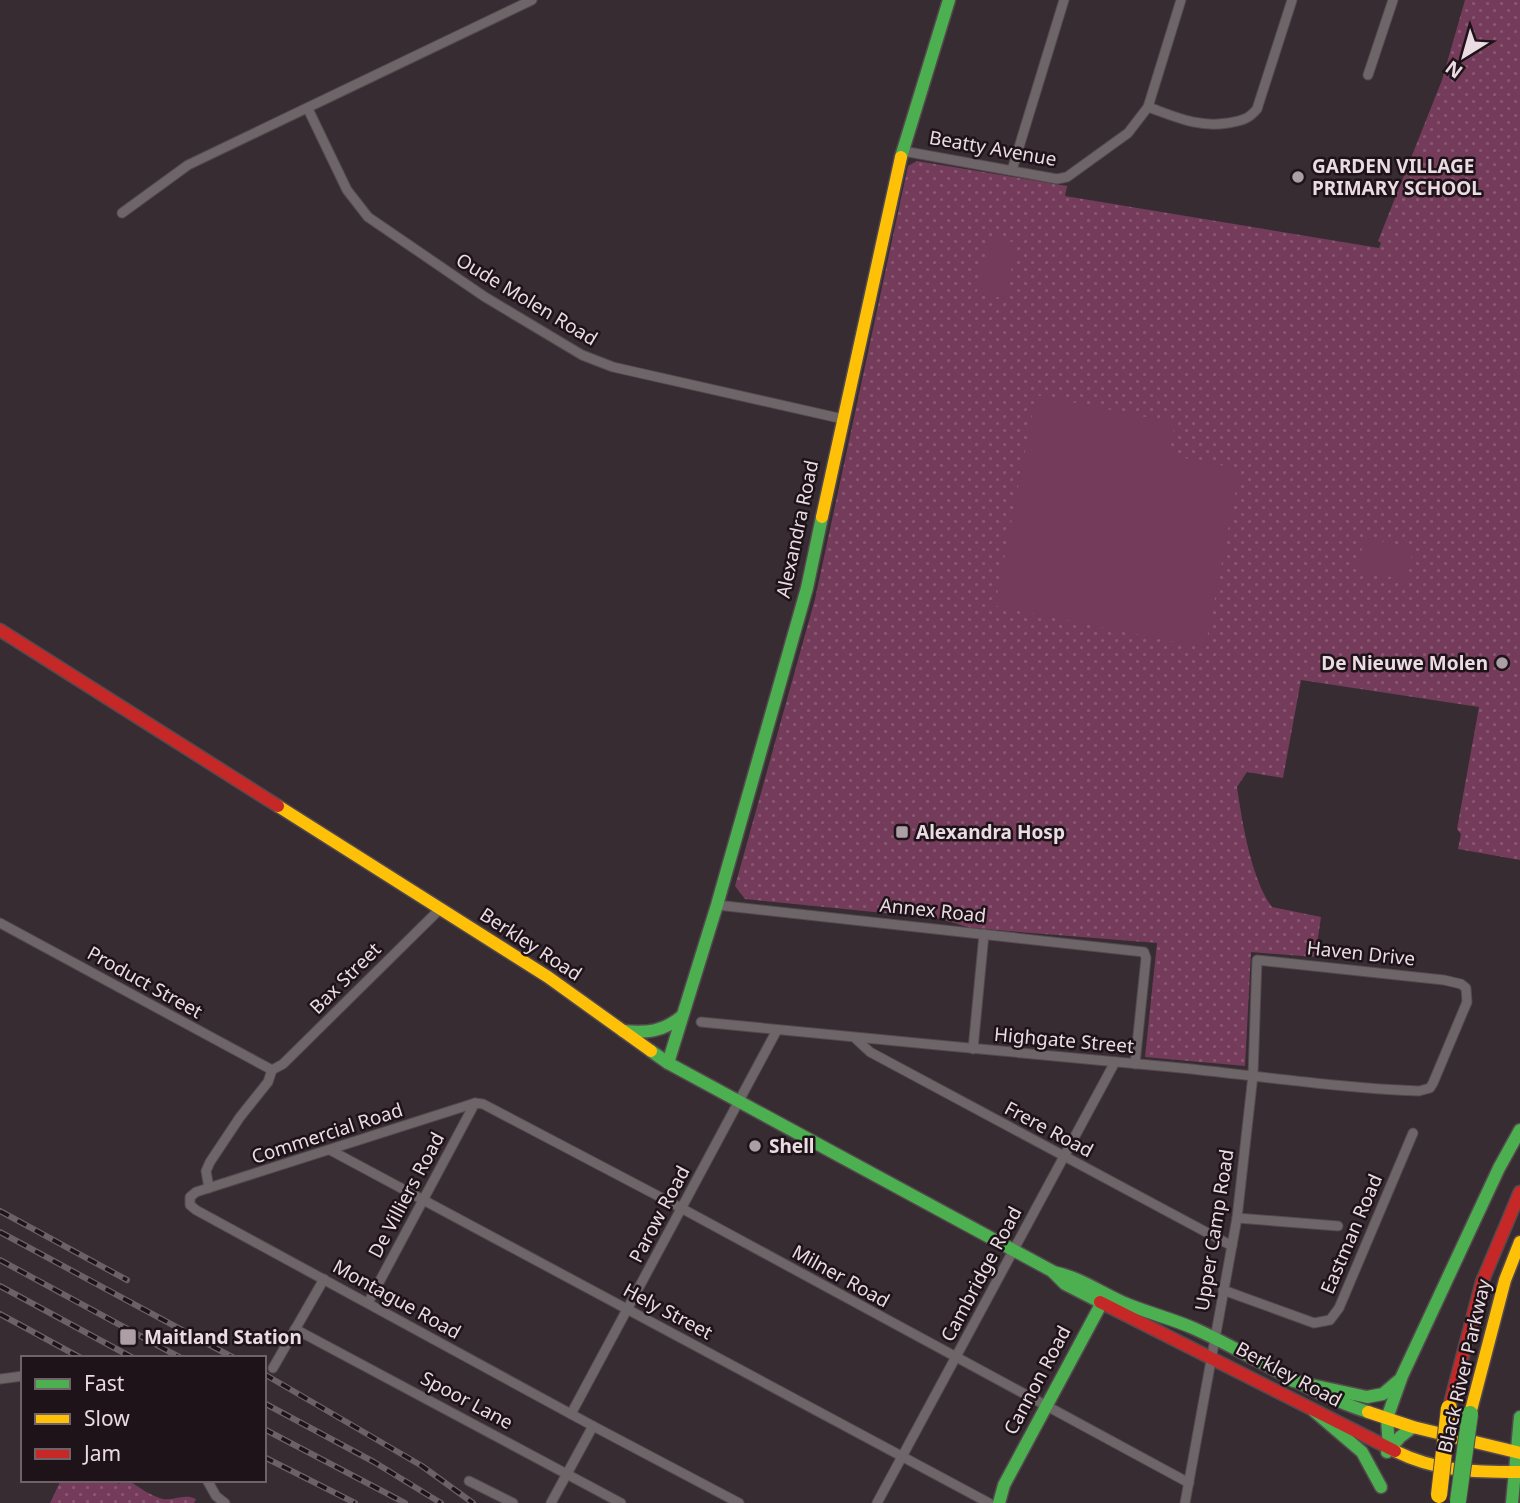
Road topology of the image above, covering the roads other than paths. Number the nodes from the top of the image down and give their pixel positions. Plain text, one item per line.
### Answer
1 (532, 0) edge
2 (949, 0) edge
3 (1064, 0) edge
4 (1181, 0) edge
5 (1292, 0) edge
6 (1392, 0) edge
7 (1368, 75) dead end
8 (1148, 107) junction
9 (308, 109) junction
10 (903, 150) junction
11 (1012, 170) junction
12 (122, 213) dead end
13 (843, 419) junction
14 (0, 630) edge
15 (717, 905) junction
16 (439, 910) junction
17 (0, 923) edge
18 (984, 934) junction
19 (1257, 960) joint
20 (682, 1016) junction
21 (701, 1022) dead end
22 (777, 1030) junction
23 (621, 1031) junction
24 (855, 1038) junction
25 (973, 1049) junction
26 (1115, 1062) junction
27 (668, 1063) junction
28 (1135, 1064) junction
29 (273, 1069) junction
30 (1253, 1075) junction
31 (1425, 1091) joint
32 (738, 1102) junction
33 (475, 1103) junction
34 (1520, 1130) edge
35 (1413, 1133) dead end
36 (330, 1150) junction
37 (1063, 1157) junction
38 (209, 1188) junction
39 (1520, 1192) edge
40 (190, 1197) joint
41 (425, 1200) junction
42 (681, 1208) junction
43 (1237, 1218) junction
44 (1338, 1226) dead end
45 (1520, 1242) edge
46 (1232, 1246) junction
47 (1013, 1251) junction
48 (324, 1279) junction
49 (1223, 1290) junction
50 (1104, 1299) junction
51 (368, 1303) junction
52 (628, 1309) junction
53 (295, 1329) junction
54 (1214, 1339) junction
55 (1212, 1357) junction
56 (955, 1358) junction
57 (273, 1368) dead end
58 (21, 1376) edge
59 (1402, 1376) junction
60 (0, 1379) edge
61 (1293, 1381) junction
62 (1047, 1406) junction
63 (1314, 1411) junction
64 (571, 1414) junction
65 (1520, 1417) edge
66 (1387, 1418) junction
67 (593, 1426) junction
68 (1413, 1427) junction
69 (1389, 1449) junction
70 (1518, 1452) edge
71 (902, 1456) junction
72 (1517, 1472) edge
73 (567, 1474) junction
74 (469, 1481) dead end
75 (207, 1482) edge
76 (1189, 1483) junction
77 (1004, 1485) junction
78 (1382, 1495) edge
79 (1515, 1497) edge
80 (1439, 1499) edge
81 (1457, 1502) edge
82 (225, 1503) edge
83 (513, 1503) edge
84 (551, 1503) edge
85 (621, 1503) edge
86 (740, 1503) edge
87 (877, 1503) edge
88 (988, 1503) edge
89 (999, 1503) edge
90 (1185, 1503) edge

1 - 9 street
2 - 10 main road, Alexandra Road
3 - 11 street
4 - 8 street, Beatty Avenue
5 - 8 street
6 - 7 street
8 - 11 street, Beatty Avenue
9 - 12 street
9 - 13 street, Oude Molen Road
10 - 11 street, Beatty Avenue
10 - 13 main road, Alexandra Road
13 - 15 main road, Alexandra Road
14 - 16 main road, Berkley Road
15 - 18 street, Annex Road
15 - 20 main road, Alexandra Road
16 - 23 main road, Berkley Road
16 - 29 street, Bax Street
17 - 29 street, Product Street
18 - 25 street
18 - 28 street, Annex Road
19 - 30 street, Upper Camp Road
19 - 31 street, Haven Drive
20 - 23 main road
20 - 27 main road, Alexandra Road
21 - 22 street, Highgate Street
22 - 24 street, Highgate Street
22 - 32 street, Parow Road
23 - 27 main road, Berkley Road
24 - 25 street, Highgate Street
24 - 37 street, Frere Road
25 - 26 street, Highgate Street
26 - 28 street, Highgate Street
26 - 37 street, Cambridge Road
27 - 32 main road, Berkley Road
28 - 30 street, Highgate Street
29 - 38 street, Bax Street
30 - 31 street, Highgate Street
30 - 43 street, Upper Camp Road
32 - 42 street, Parow Road
32 - 47 main road, Berkley Road
33 - 36 street, Commercial Road
33 - 41 street, De Villiers Road
33 - 42 street, Milner Road
34 - 59 main road
35 - 49 street, Eastman Road
36 - 38 street, Commercial Road
36 - 41 street, Hely Street
37 - 46 street, Frere Road
37 - 47 street, Cambridge Road
38 - 40 street, Commercial Road
39 - 80 main road, Black River Parkway, bridge
40 - 48 street, Montague Road
41 - 51 street, De Villiers Road
41 - 52 street, Hely Street
42 - 52 street, Parow Road
42 - 56 street, Milner Road
43 - 44 street
43 - 46 street, Upper Camp Road
45 - 81 main road, Black River Parkway, bridge
46 - 49 street, Upper Camp Road
47 - 50 main road, Berkley Road
47 - 56 street, Cambridge Road
48 - 51 street, Montague Road
48 - 53 street
49 - 54 street, Upper Camp Road
50 - 54 main road, Berkley Road
50 - 55 main road, Berkley Road
50 - 62 main road, Cannon Road
51 - 64 street, Montague Road
52 - 64 street, Parow Road
52 - 71 street, Hely Street
53 - 57 street
53 - 73 street, Spoor Lane
54 - 55 street, Upper Camp Road
54 - 61 main road, Berkley Road
55 - 63 main road, Berkley Road
55 - 76 street, Upper Camp Road
56 - 62 street, Milner Road
56 - 71 street, Cambridge Road
58 - 60 street
59 - 61 main road
59 - 66 main road
61 - 66 main road, Berkley Road
62 - 76 street, Milner Road
62 - 77 main road, Cannon Road
63 - 69 main road, Berkley Road
63 - 78 main road
64 - 67 street, Montague Road
65 - 70 main road
66 - 68 main road, Berkley Road
66 - 69 main road
67 - 73 street
67 - 86 street, Montague Road
68 - 69 main road
68 - 70 main road, Berkley Road
69 - 72 main road, Berkley Road
69 - 78 main road
70 - 72 main road
71 - 87 street, Cambridge Road
71 - 88 street, Hely Street
72 - 79 main road
73 - 84 street
73 - 85 street, Spoor Lane
74 - 83 street
75 - 82 street
76 - 90 street, Upper Camp Road
77 - 88 main road, Cannon Road
77 - 89 main road, Cannon Road

